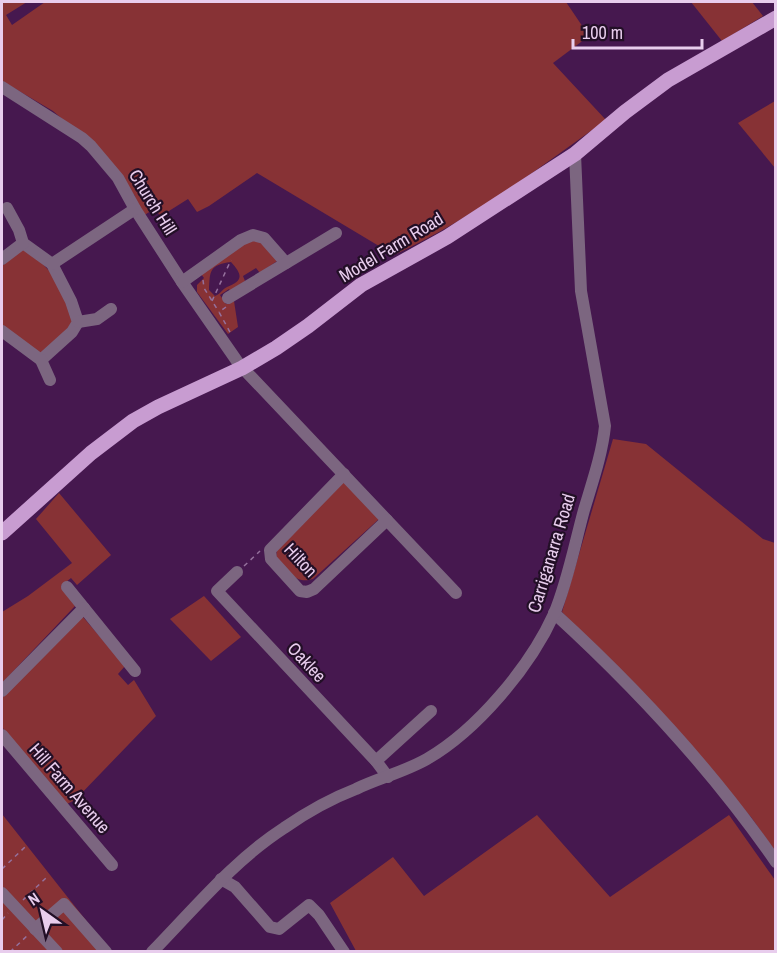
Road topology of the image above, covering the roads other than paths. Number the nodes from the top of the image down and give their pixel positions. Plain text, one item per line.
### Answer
1 (776, 18) edge
2 (2, 87) edge
3 (575, 154) junction
4 (7, 208) dead end
5 (135, 209) junction
6 (336, 233) dead end
7 (23, 243) junction
8 (2, 259) edge
9 (286, 263) junction
10 (52, 264) junction
11 (182, 282) junction
12 (228, 302) road end
13 (111, 309) dead end
14 (78, 322) junction
15 (2, 332) edge
16 (41, 360) junction
17 (242, 368) junction
18 (50, 380) dead end
19 (344, 474) junction
20 (387, 520) junction
21 (2, 533) edge
22 (237, 572) road end
23 (67, 587) dead end
24 (456, 593) dead end
25 (84, 608) junction
26 (554, 613) junction
27 (135, 671) dead end
28 (2, 691) edge
29 (431, 711) dead end
30 (2, 735) edge
31 (376, 761) junction
32 (388, 777) junction
33 (776, 862) edge
34 (112, 865) dead end
35 (221, 879) junction
36 (2, 893) edge
37 (35, 929) junction
38 (57, 951) edge
39 (106, 951) edge
40 (152, 951) edge
41 (344, 951) edge

1 - 3 main road, Model Farm Road
2 - 5 street, Church Hill
3 - 17 main road, Model Farm Road
3 - 26 street, Carriganarra Road
4 - 7 street
5 - 10 street
5 - 11 street, Church Hill
6 - 9 street
7 - 8 street
7 - 10 street
9 - 11 street
9 - 12 street
10 - 14 street
11 - 17 street, Church Hill
13 - 14 street
14 - 16 street
15 - 16 street
16 - 18 street
17 - 19 street
17 - 21 main road, Model Farm Road
19 - 20 street
19 - 20 street, Hilton
20 - 24 street
22 - 31 street, Oaklee
23 - 25 street
25 - 27 street
25 - 28 street
26 - 32 street, Carriganarra Road
26 - 33 street
29 - 31 street
30 - 34 street, Hill Farm Avenue
31 - 32 street, Oaklee
32 - 35 street, Carriganarra Road
35 - 40 street, Carriganarra Road
35 - 41 street
36 - 37 street
37 - 38 street
37 - 39 street

